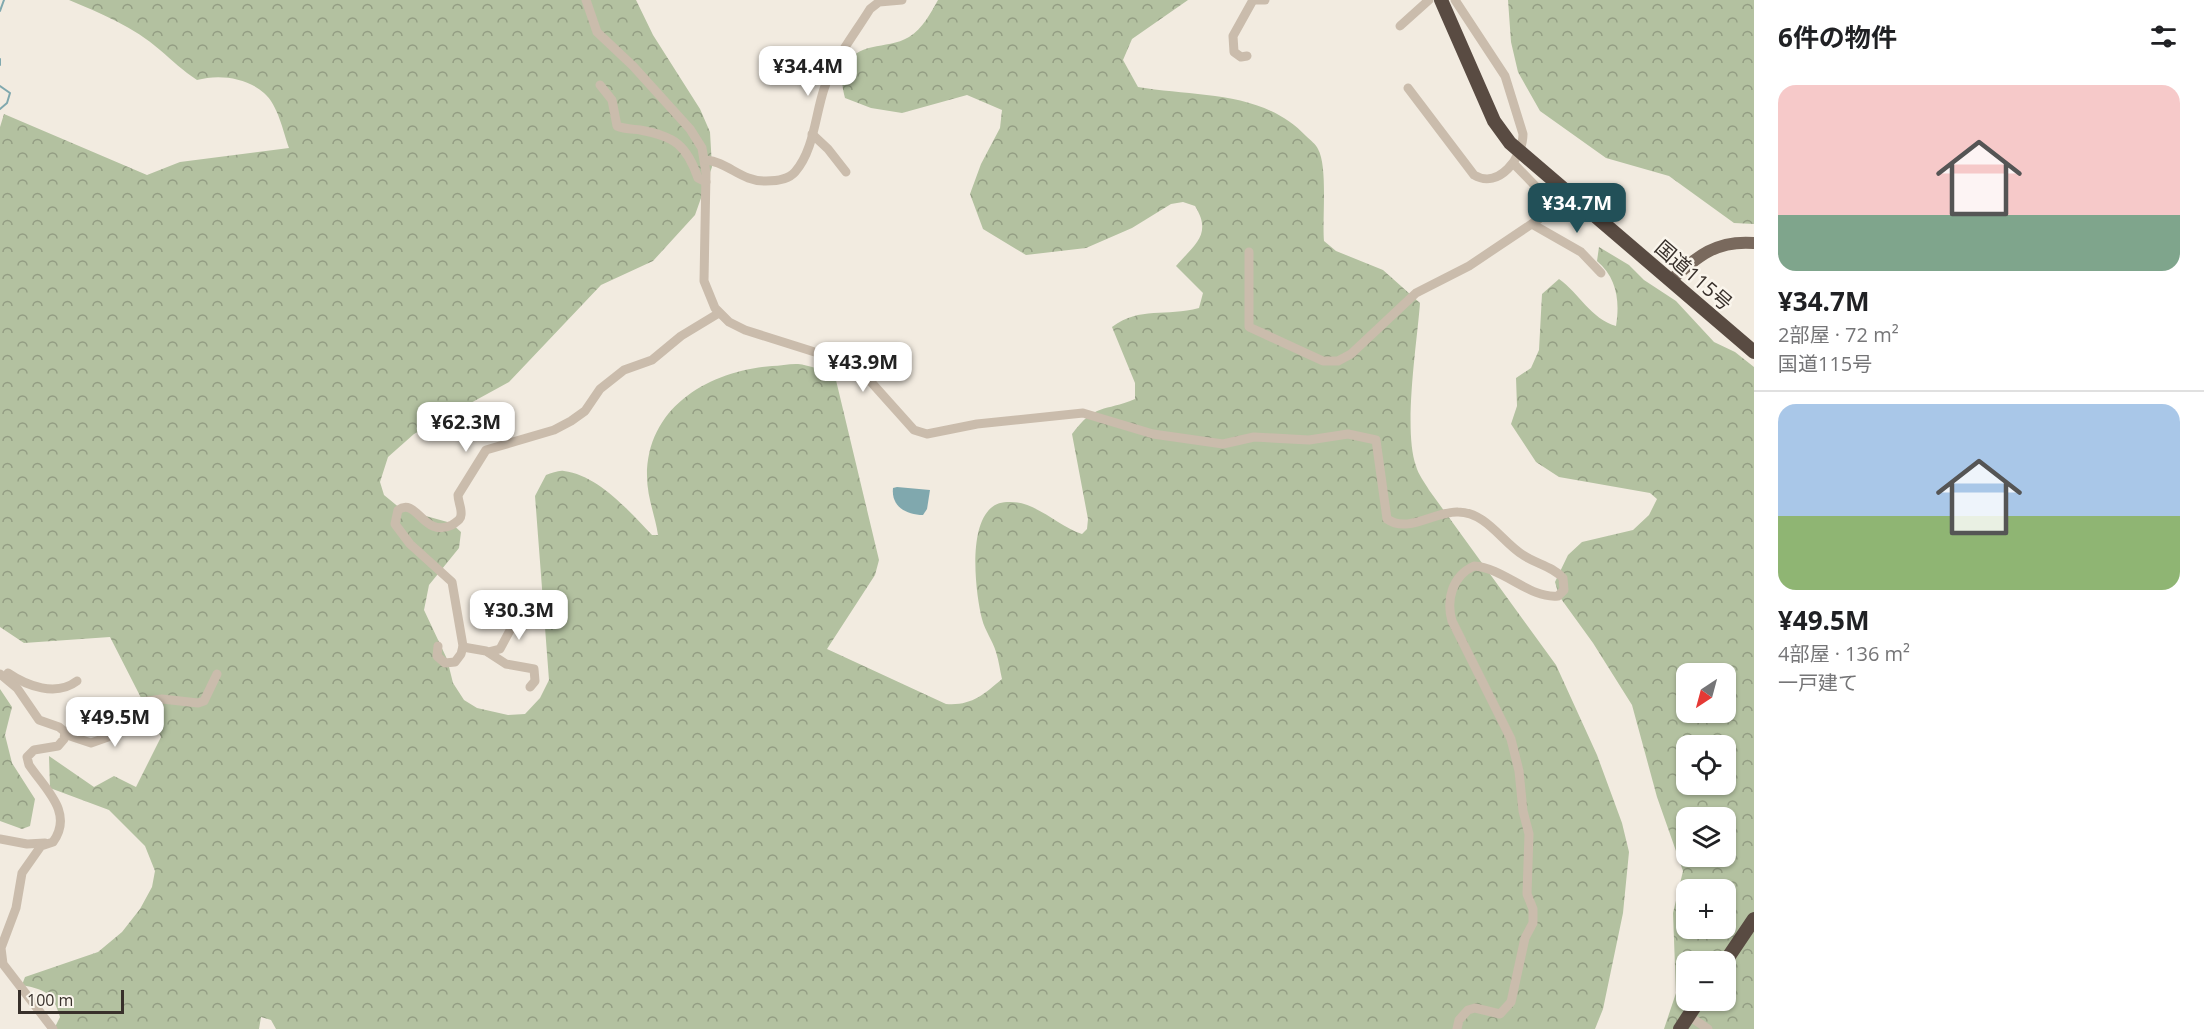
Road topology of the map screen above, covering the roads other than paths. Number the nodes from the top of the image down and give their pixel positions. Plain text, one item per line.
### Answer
1 (586, 0) edge
2 (896, 0) edge
3 (1255, 0) edge
4 (1265, 0) edge
5 (1429, 0) edge
6 (1442, 0) edge
7 (1455, 0) edge
8 (1400, 26) dead end
9 (1247, 56) dead end
10 (600, 85) dead end
11 (1408, 88) dead end
12 (812, 134) junction
13 (1518, 150) junction
14 (706, 160) junction
15 (1514, 164) junction
16 (846, 172) dead end
17 (706, 182) junction
18 (1532, 224) junction
19 (1754, 243) edge
20 (1249, 252) dead end
21 (1601, 273) dead end
22 (1671, 280) junction
23 (719, 313) junction
24 (1754, 352) edge
25 (523, 606) dead end
26 (438, 646) dead end
27 (463, 647) junction
28 (488, 652) junction
29 (0, 673) edge
30 (217, 674) dead end
31 (77, 681) dead end
32 (530, 687) dead end
33 (65, 732) junction
34 (0, 839) edge
35 (50, 843) junction
36 (1754, 919) edge
37 (1732, 951) edge
38 (1692, 1011) edge
39 (1689, 1016) junction
40 (53, 1029) edge
41 (1457, 1029) edge
42 (1680, 1029) edge
43 (1708, 1029) edge

1 - 14 street
2 - 12 street
3 - 4 street
3 - 9 street
5 - 8 street
6 - 13 highway, 国道115号
7 - 13 street
10 - 17 street
11 - 15 street
12 - 14 street
12 - 16 street
13 - 15 street
13 - 22 highway, 国道115号
14 - 17 street
15 - 18 street
17 - 23 street
18 - 20 street
18 - 21 street
19 - 22 main road
22 - 24 highway, 国道115号
23 - 27 street
23 - 41 street
25 - 28 street
26 - 27 street
27 - 28 street
28 - 32 street
29 - 31 street
29 - 33 street
30 - 33 street
33 - 35 street
34 - 35 street
35 - 40 street
36 - 37 highway
38 - 39 highway
39 - 42 highway
39 - 43 street

